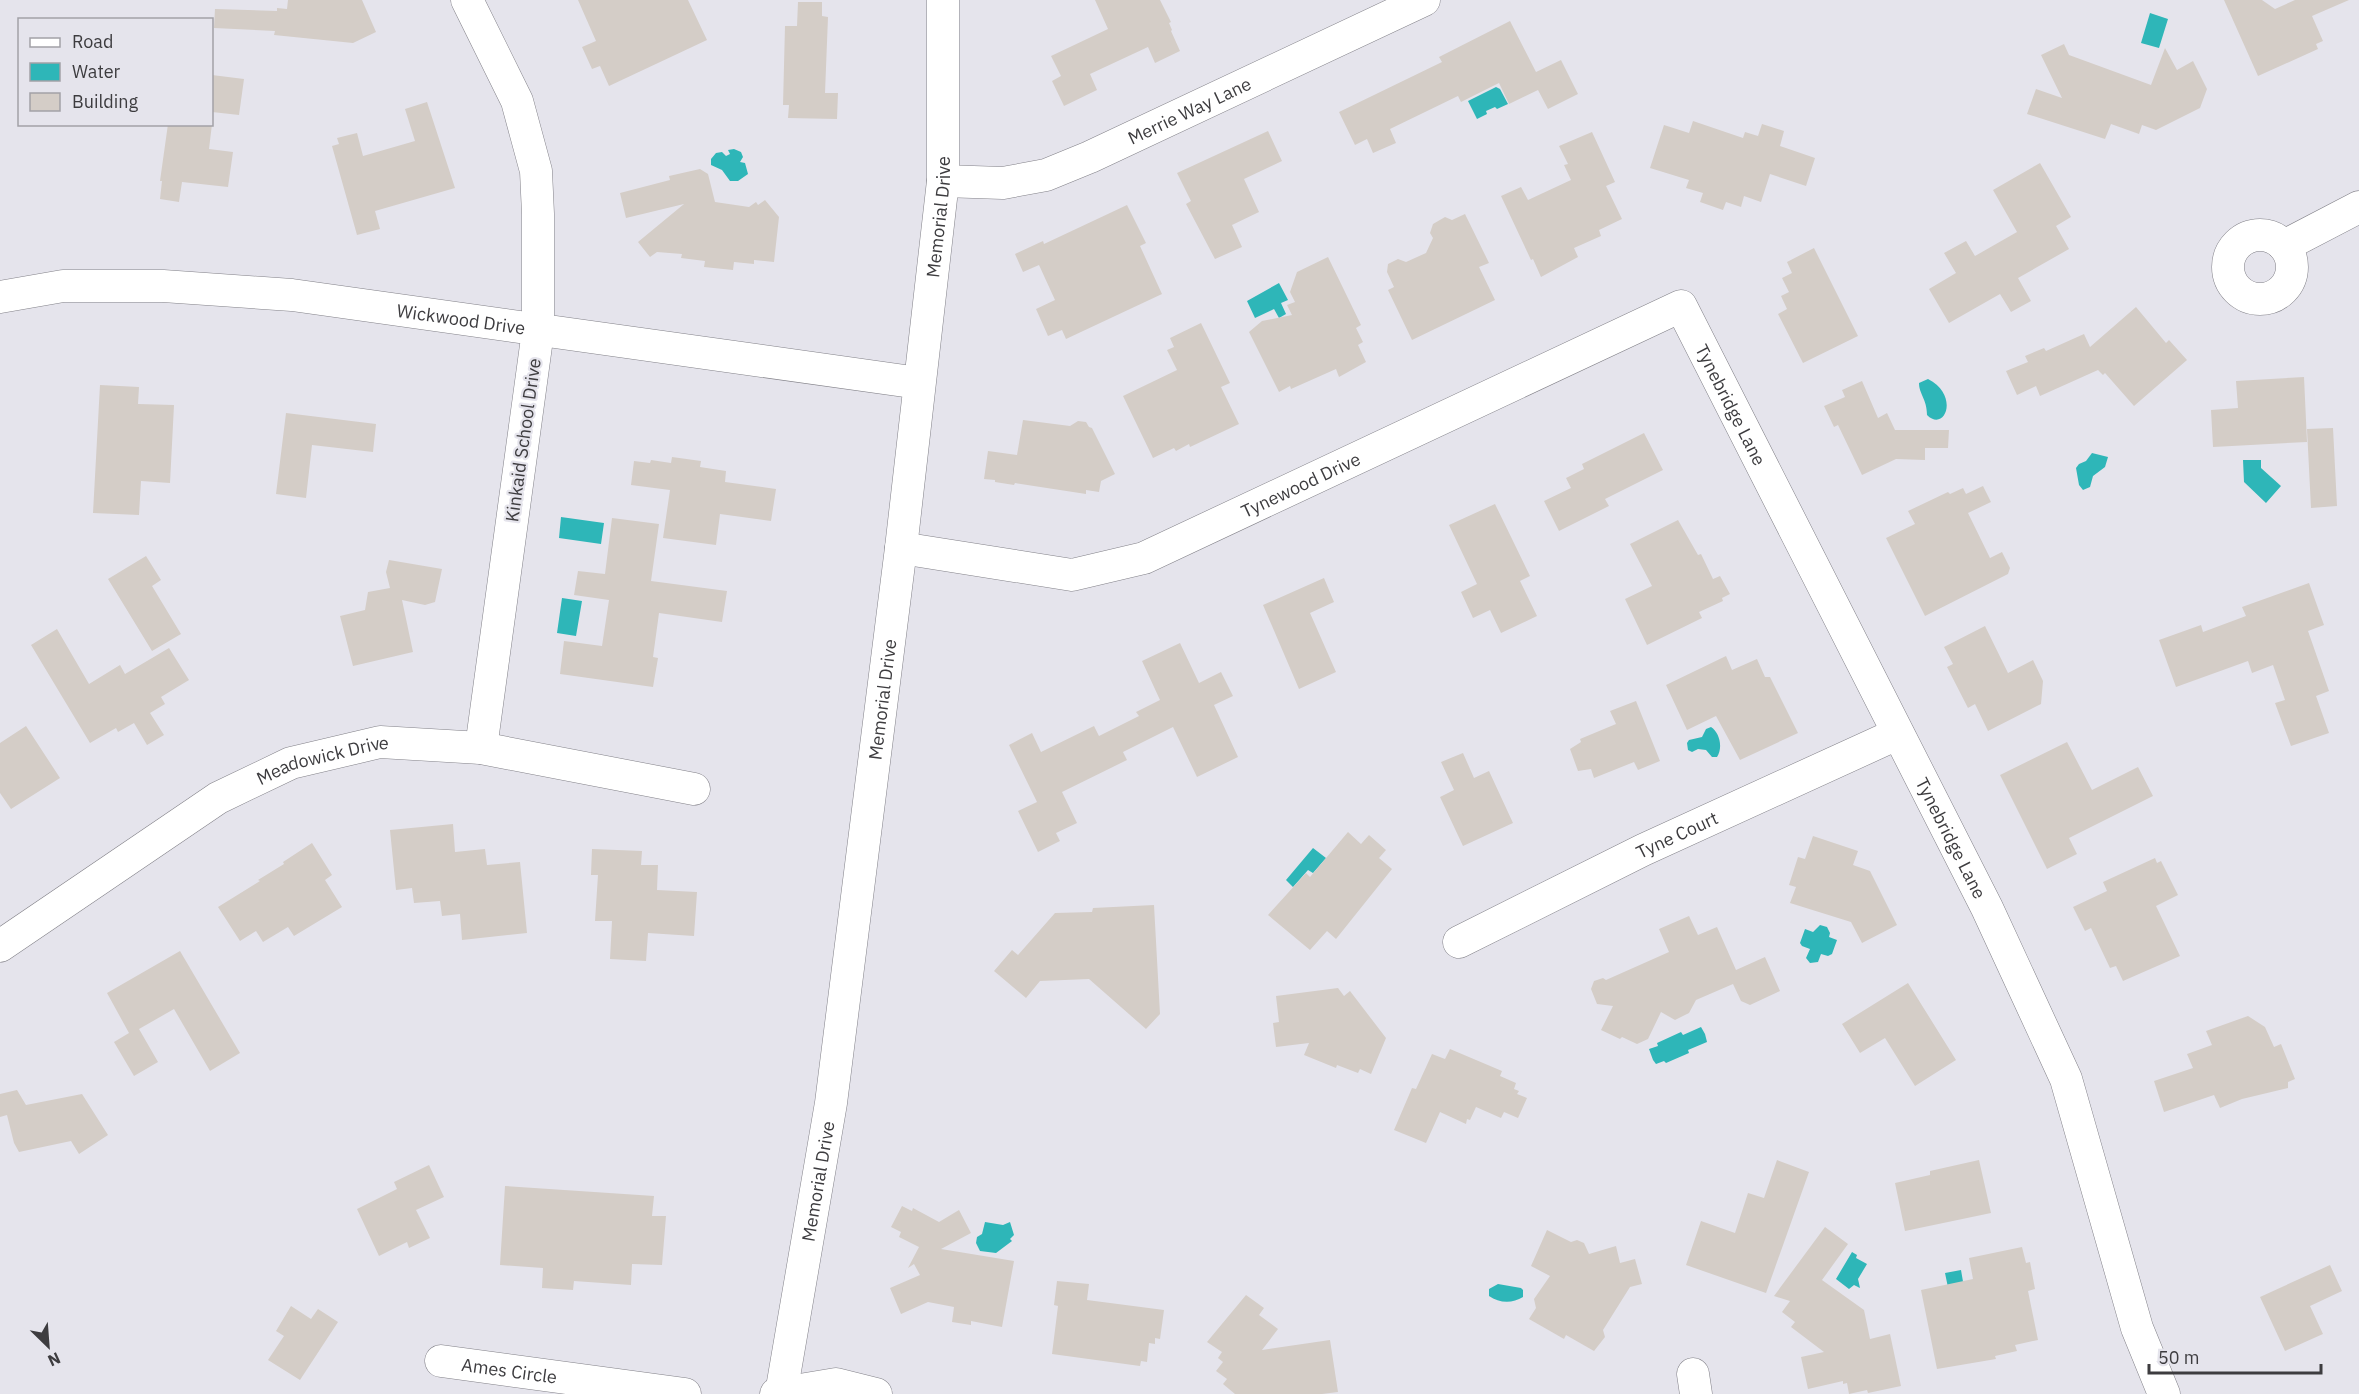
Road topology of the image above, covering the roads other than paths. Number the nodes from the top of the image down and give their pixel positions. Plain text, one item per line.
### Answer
1 (467, 0) edge
2 (943, 0) edge
3 (1424, 0) edge
4 (943, 181) junction
5 (2359, 207) edge
6 (2284, 246) dead end
7 (0, 297) edge
8 (1681, 306) joint
9 (538, 331) junction
10 (919, 383) junction
11 (902, 548) junction
12 (1897, 734) junction
13 (482, 748) junction
14 (694, 789) dead end
15 (1459, 942) dead end
16 (0, 945) edge
17 (441, 1361) dead end
18 (685, 1394) edge
19 (779, 1394) edge
20 (876, 1394) edge
21 (2164, 1394) edge

1 - 9 street, Kinkaid School Drive
2 - 4 street, Memorial Drive
3 - 4 street, Merrie Way Lane
4 - 10 street, Memorial Drive
5 - 6 street
7 - 9 street, Wickwood Drive
8 - 11 street, Tynewood Drive
8 - 12 street, Tynebridge Lane
9 - 10 street, Wickwood Drive
9 - 13 street, Kinkaid School Drive
10 - 11 street, Memorial Drive
11 - 19 street, Memorial Drive
12 - 15 street, Tyne Court
12 - 21 street, Tynebridge Lane
13 - 14 street, Meadowick Drive
13 - 16 street, Meadowick Drive
17 - 18 street, Ames Circle
19 - 20 street

